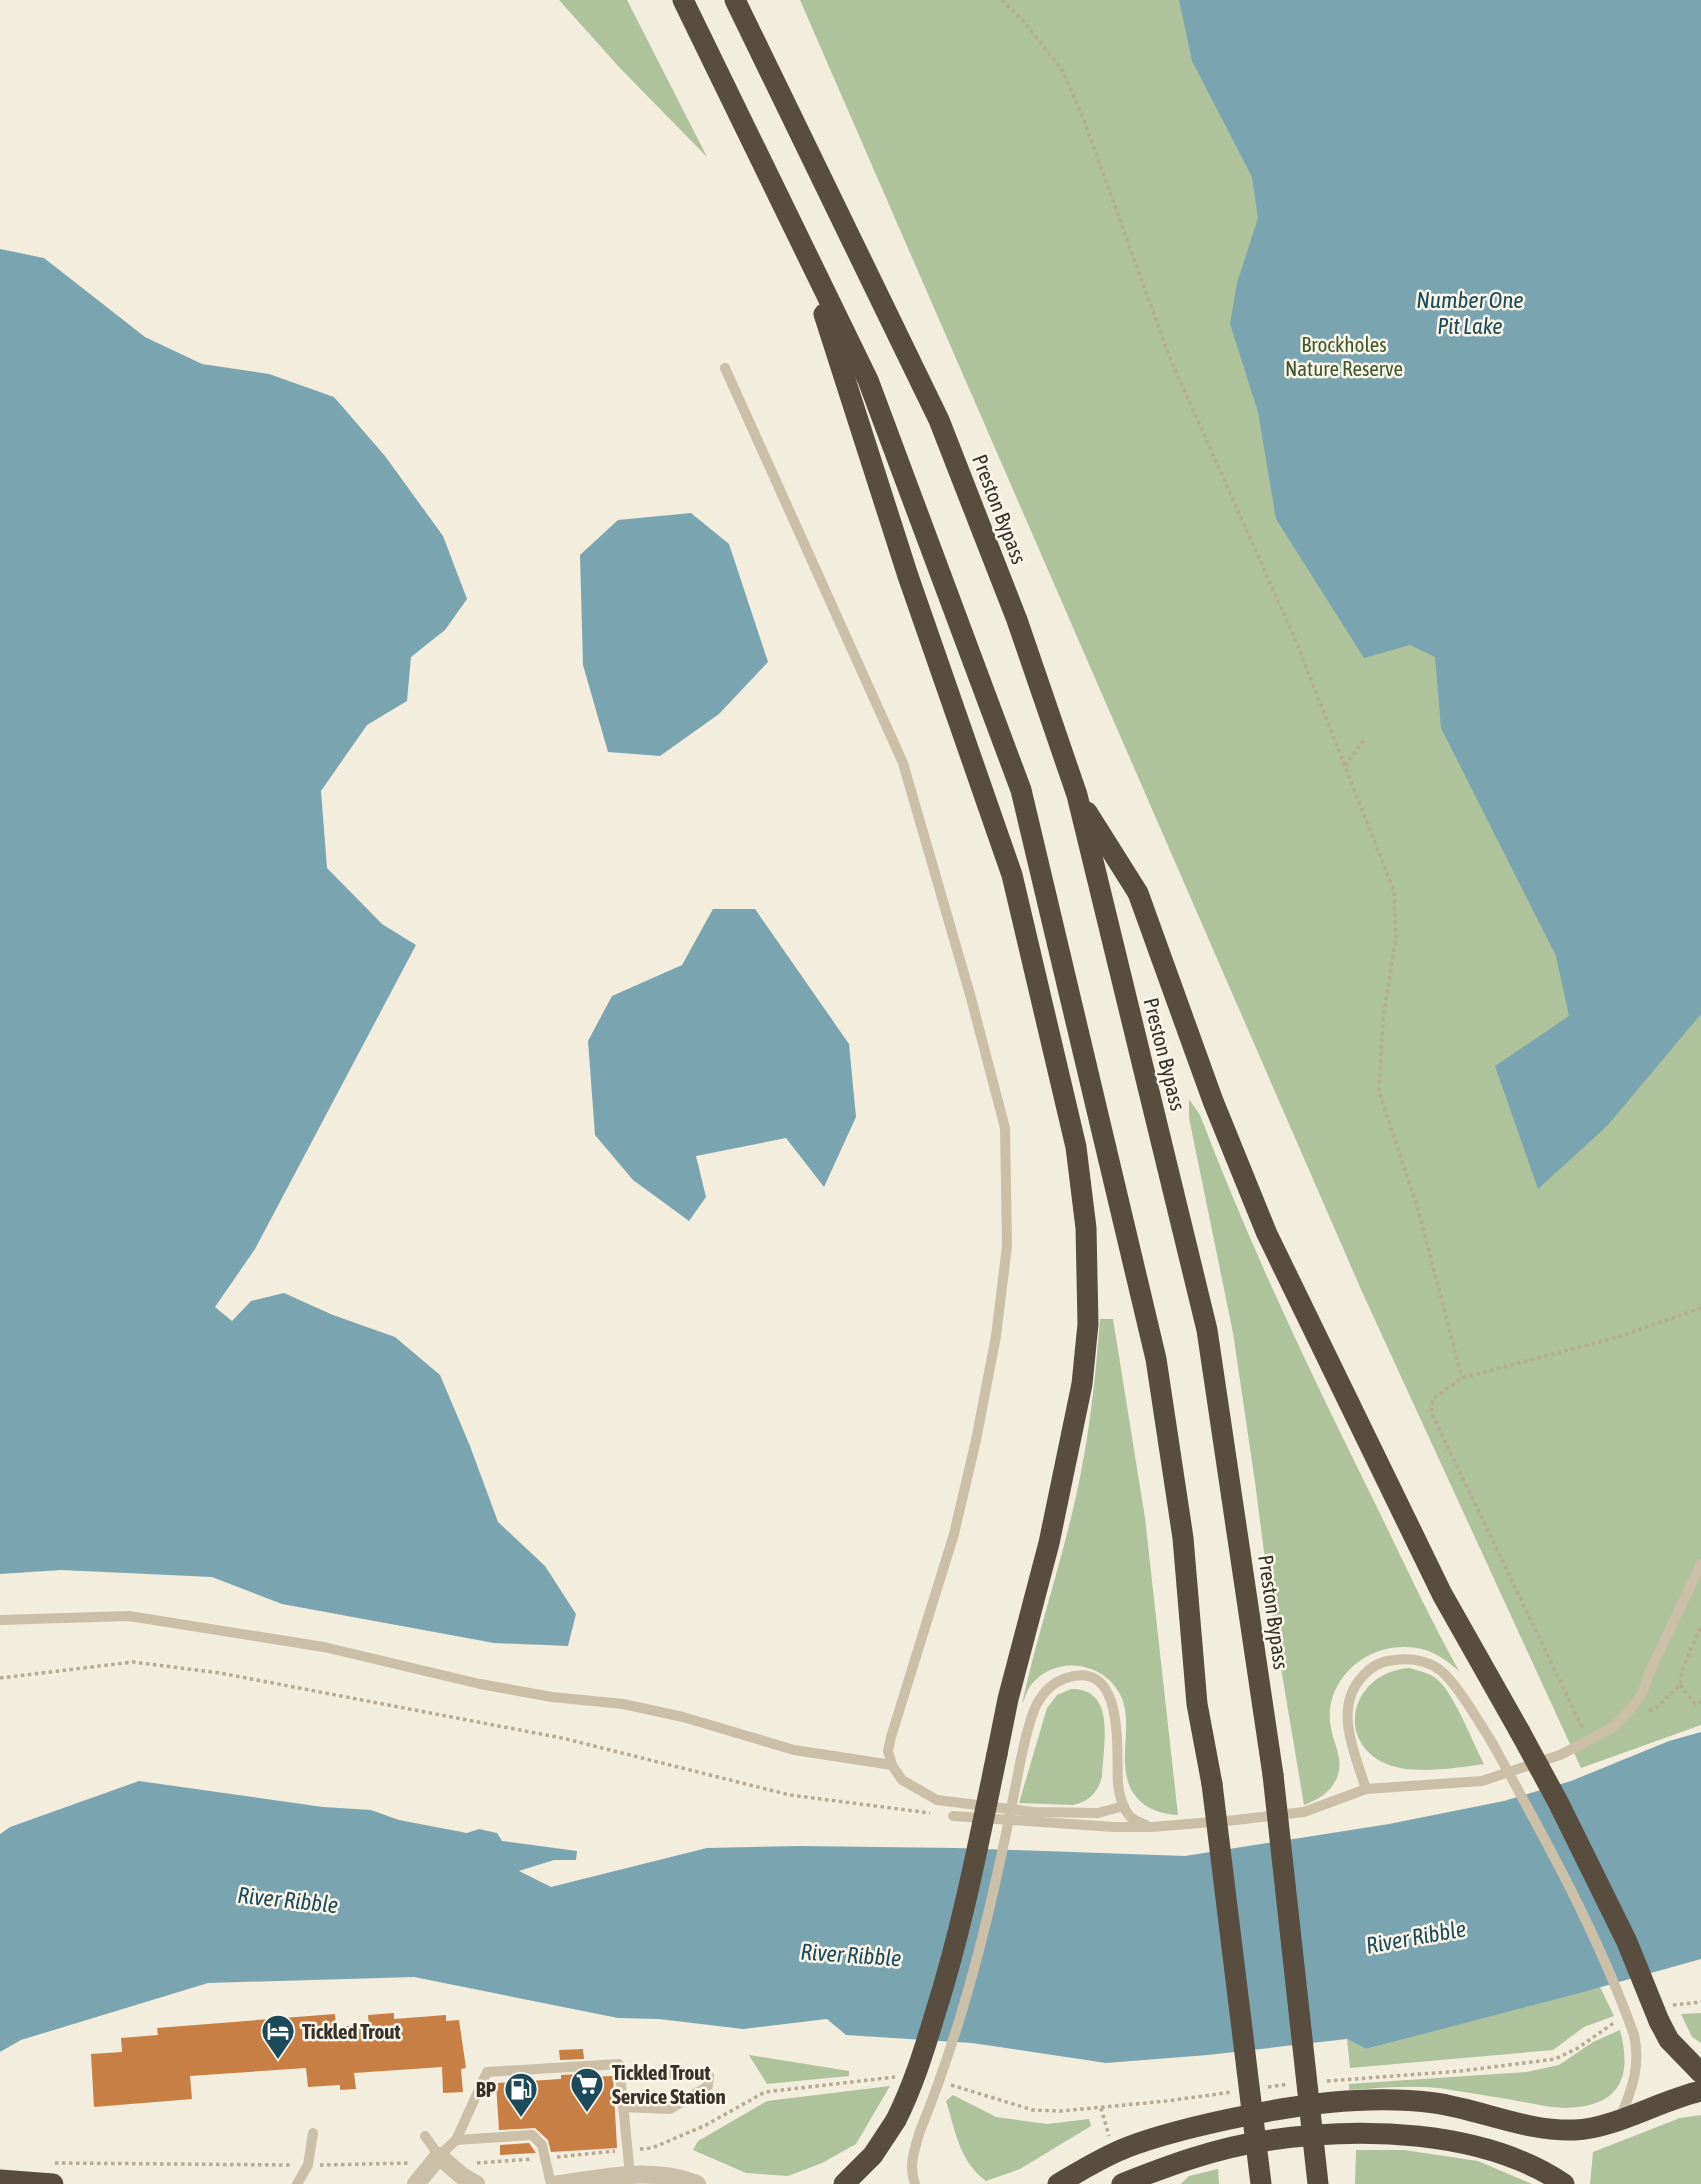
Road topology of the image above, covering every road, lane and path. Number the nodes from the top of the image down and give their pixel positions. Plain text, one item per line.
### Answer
1 (683, 0) edge
2 (735, 0) edge
3 (1002, 0) edge
4 (799, 238) junction
5 (725, 368) dead end
6 (1364, 740) dead end
7 (1345, 766) junction
8 (1077, 795) junction
9 (1701, 1308) edge
10 (1462, 1378) junction
11 (1701, 1564) edge
12 (0, 1620) edge
13 (1701, 1626) edge
14 (0, 1678) edge
15 (1680, 1685) junction
16 (1701, 1702) edge
17 (1629, 1712) junction
18 (1589, 1742) junction
19 (892, 1765) junction
20 (1366, 1788) junction
21 (1124, 1806) junction
22 (953, 1816) joint
23 (1149, 1827) junction
24 (1701, 2002) edge
25 (1662, 2014) junction
26 (1619, 2020) dead end
27 (620, 2073) junction
28 (1701, 2073) edge
29 (906, 2078) dead end
30 (1325, 2081) dead end
31 (1300, 2083) dead end
32 (944, 2084) dead end
33 (1261, 2088) dead end
34 (1235, 2091) dead end
35 (1701, 2091) edge
36 (623, 2107) junction
37 (1101, 2108) junction
38 (1619, 2119) junction
39 (313, 2133) dead end
40 (425, 2136) dead end
41 (456, 2140) junction
42 (628, 2150) junction
43 (1113, 2154) junction
44 (439, 2156) junction
45 (545, 2158) junction
46 (308, 2165) junction
47 (53, 2174) edge
48 (630, 2175) junction
49 (1150, 2179) edge
50 (0, 2180) edge
51 (297, 2184) edge
52 (416, 2184) edge
53 (476, 2184) edge
54 (551, 2184) edge
55 (559, 2184) edge
56 (697, 2184) edge
57 (844, 2184) edge
58 (915, 2184) edge
59 (1058, 2184) edge
60 (1122, 2184) edge
61 (1261, 2184) edge
62 (1318, 2184) edge
63 (1564, 2184) edge

1 - 4 highway
2 - 8 highway, Preston Bypass
3 - 7 path
4 - 57 highway, bridge
4 - 61 highway, bridge
5 - 19 lane
6 - 7 path
7 - 10 path
8 - 25 highway, bridge
8 - 62 highway, Preston Bypass, bridge
9 - 10 path
10 - 18 path
11 - 17 lane
12 - 19 lane
13 - 15 path
14 - 22 path
15 - 16 path
15 - 17 path
17 - 18 lane
18 - 20 lane
19 - 21 lane
20 - 23 lane
20 - 38 lane, bridge
21 - 23 lane
21 - 58 lane, bridge
22 - 23 lane
24 - 25 path
25 - 28 highway
26 - 30 path
27 - 36 lane
27 - 36 lane
27 - 41 lane
29 - 42 path
31 - 33 path
32 - 37 path
34 - 37 path
35 - 38 highway
36 - 42 lane
37 - 43 path
38 - 43 highway
39 - 46 lane
40 - 44 lane
41 - 44 lane
41 - 45 lane
42 - 45 path
42 - 48 lane
43 - 59 highway
44 - 45 path
44 - 46 path
44 - 52 street
44 - 53 street
45 - 54 lane
46 - 47 path
46 - 51 lane
47 - 50 highway
48 - 55 street
48 - 56 street
49 - 60 highway
49 - 63 highway

